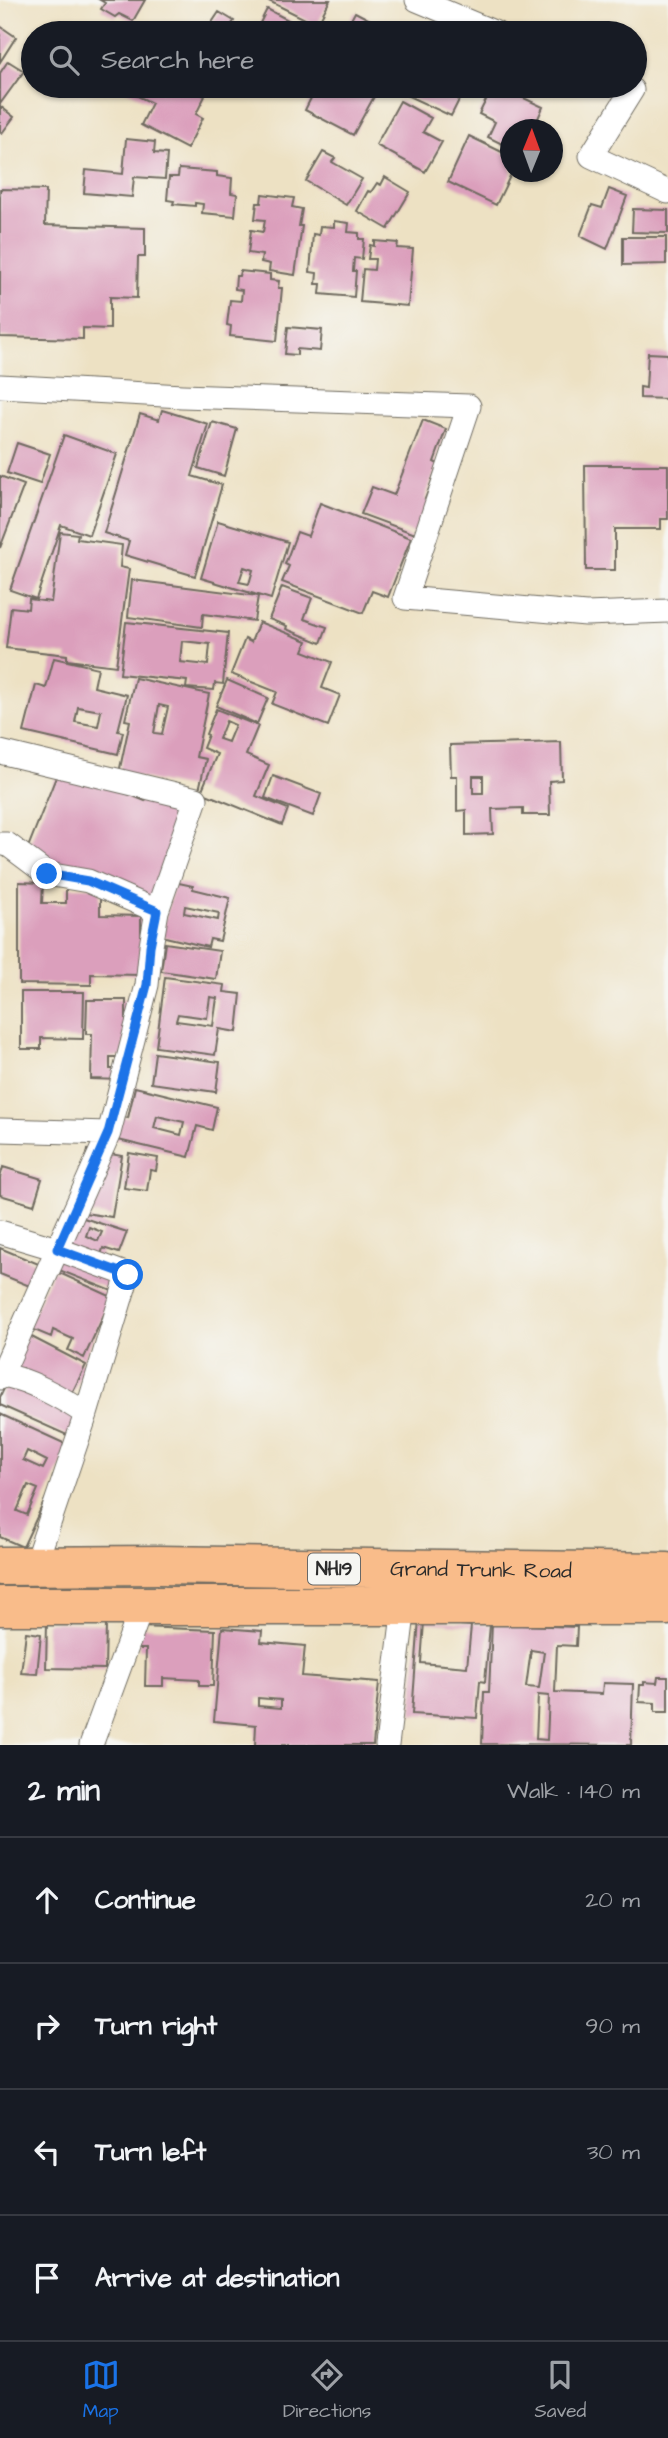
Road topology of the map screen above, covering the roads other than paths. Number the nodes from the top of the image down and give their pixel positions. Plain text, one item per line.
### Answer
1 (417, 0) edge
2 (449, 6) edge
3 (475, 21) edge
4 (627, 98) edge
5 (668, 192) edge
6 (0, 386) edge
7 (668, 611) edge
8 (0, 752) edge
9 (0, 844) edge
10 (157, 911) junction
11 (0, 1130) edge
12 (108, 1133) junction
13 (0, 1232) edge
14 (57, 1249) junction
15 (0, 1376) edge
16 (86, 1414) junction
17 (18, 1566) edge
18 (668, 1572) edge
19 (0, 1606) edge
20 (142, 1606) junction
21 (404, 1606) junction
22 (668, 1606) edge
23 (91, 1745) edge
24 (387, 1745) edge

1 - 2 street
2 - 3 street
4 - 5 street
6 - 7 street
8 - 10 street
9 - 10 street
10 - 12 street
11 - 12 street
12 - 14 street
13 - 14 street
14 - 15 street
14 - 16 street
15 - 16 street
16 - 17 street
17 - 18 highway, Grand Trunk Road / NH19
19 - 20 highway, Grand Trunk Road / NH19
20 - 21 highway, Grand Trunk Road / NH19
20 - 23 street
21 - 22 highway, Grand Trunk Road / NH19
21 - 24 street

